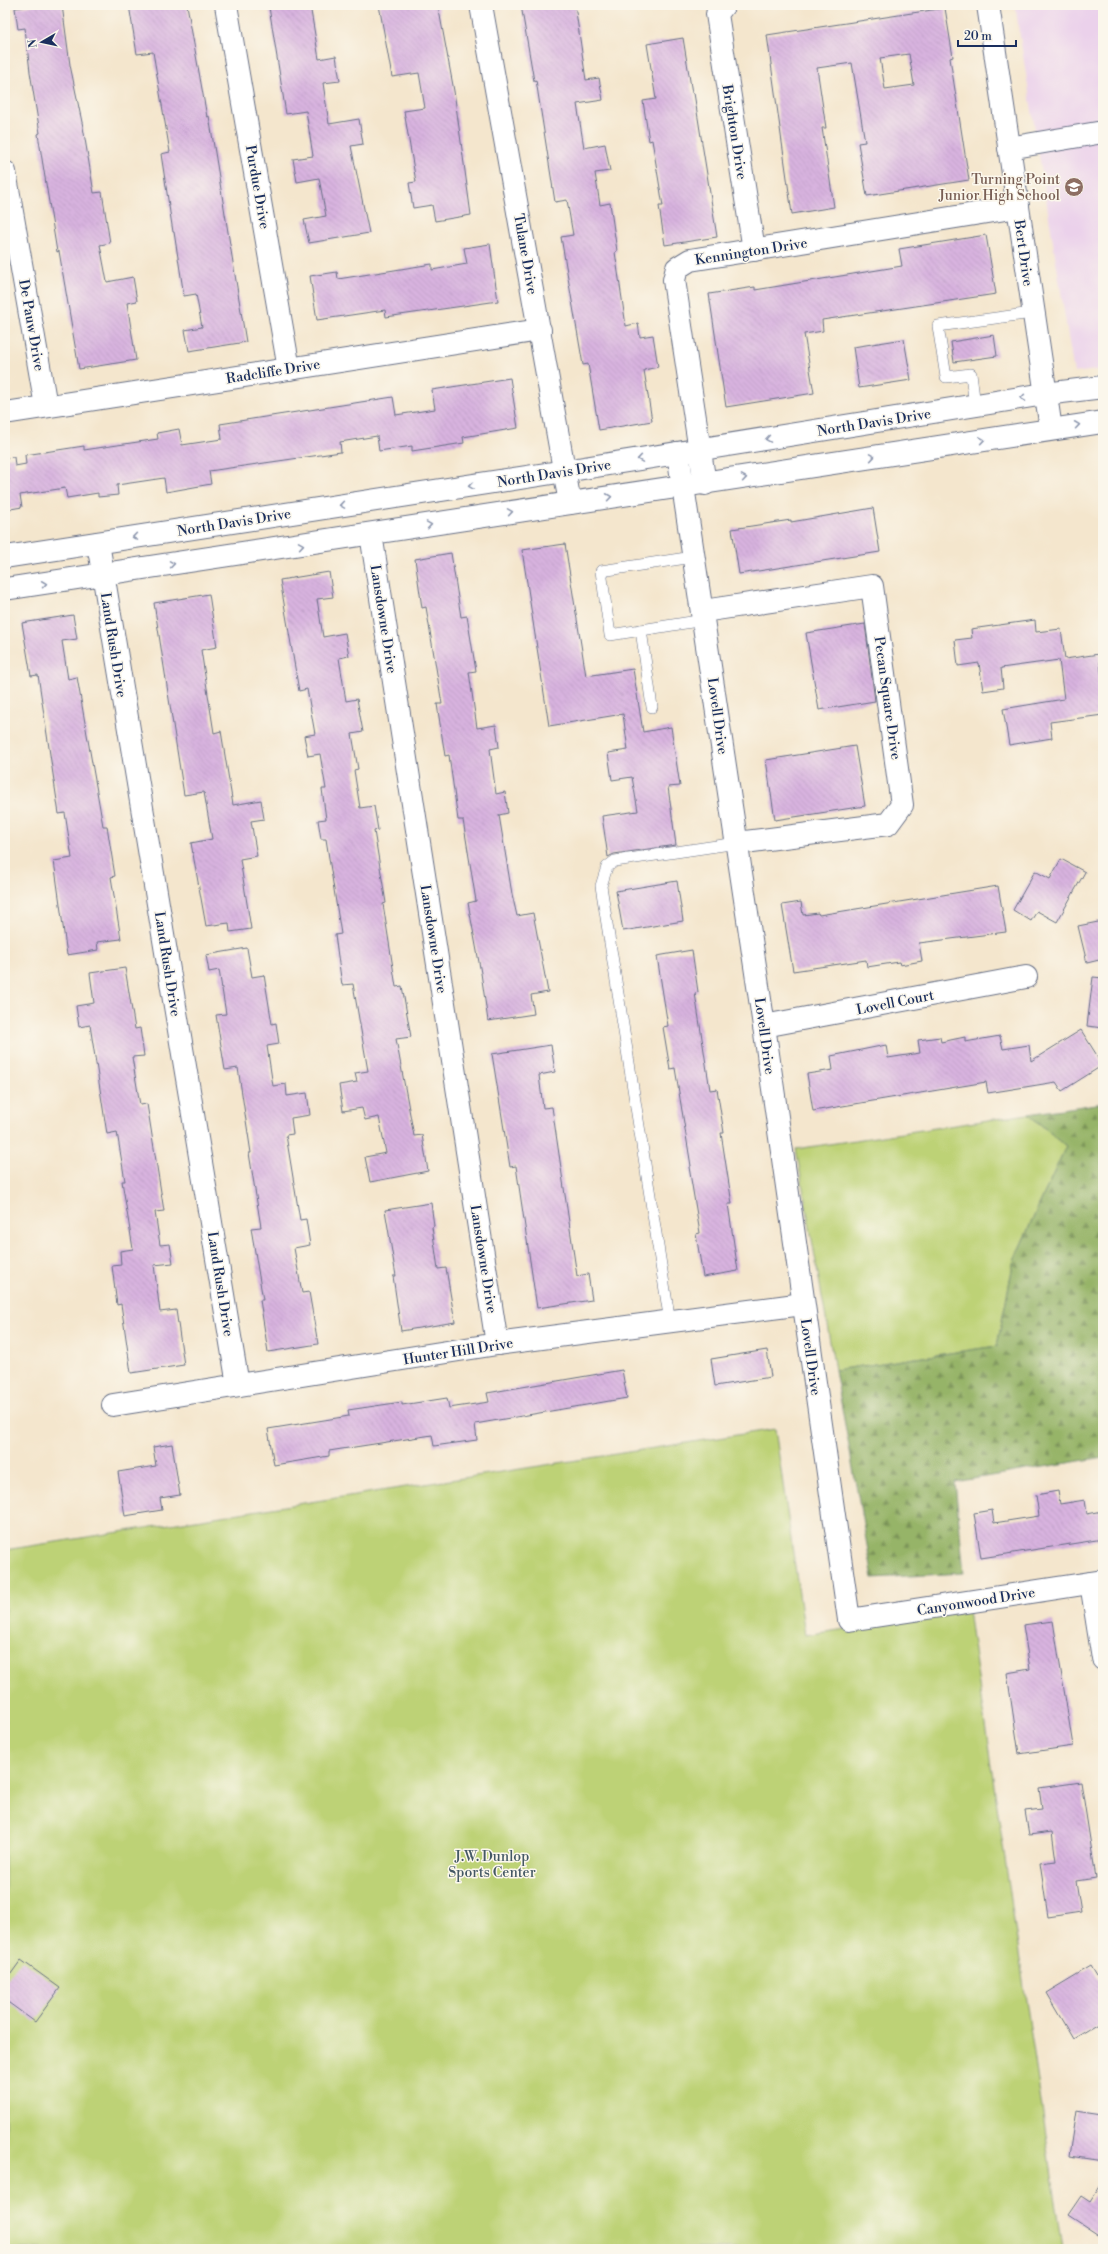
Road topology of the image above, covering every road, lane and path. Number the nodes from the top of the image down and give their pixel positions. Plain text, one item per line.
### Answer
1 (226, 5) edge
2 (481, 5) edge
3 (988, 5) edge
4 (720, 10) edge
5 (1103, 132) edge
6 (1009, 148) junction
7 (5, 172) edge
8 (1018, 207) junction
9 (754, 250) junction
10 (1032, 313) junction
11 (540, 330) junction
12 (289, 369) junction
13 (1103, 387) edge
14 (1045, 394) junction
15 (46, 406) junction
16 (975, 406) junction
17 (5, 413) edge
18 (1103, 422) edge
19 (1051, 429) junction
20 (700, 450) junction
21 (678, 453) junction
22 (565, 471) junction
23 (705, 484) junction
24 (683, 487) junction
25 (570, 503) junction
26 (371, 534) junction
27 (98, 543) junction
28 (5, 557) edge
29 (693, 557) junction
30 (103, 575) junction
31 (5, 590) edge
32 (703, 616) junction
33 (641, 630) junction
34 (652, 707) dead end
35 (737, 843) junction
36 (1026, 977) dead end
37 (764, 1026) junction
38 (803, 1304) junction
39 (670, 1322) junction
40 (497, 1344) junction
41 (238, 1385) junction
42 (113, 1405) dead end
43 (1097, 1582) edge
44 (849, 1620) joint
45 (1103, 1659) edge

1 - 12 street, Purdue Drive
2 - 11 street, Tulane Drive
3 - 6 street, Bert Drive
4 - 9 street, Brighton Drive
5 - 6 street
6 - 8 street, Bert Drive
7 - 15 street, De Pauw Drive
8 - 9 street, Kennington Drive
8 - 10 street, Bert Drive
9 - 20 street, Kennington Drive
10 - 14 street, Bert Drive
10 - 16 lane
11 - 12 street, Radcliffe Drive
11 - 22 street, Tulane Drive
12 - 15 street, Radcliffe Drive
13 - 14 street, North Davis Drive
14 -> 16 street, North Davis Drive
14 - 19 street, Bert Drive
15 - 17 street, Radcliffe Drive
16 -> 20 street, North Davis Drive
19 -> 18 street
23 -> 19 street
20 - 21 street, North Davis Drive
20 - 23 street, Kennington Drive
21 -> 22 street, North Davis Drive
21 - 24 street, Lovell Drive
22 - 25 street, Tulane Drive
22 -> 27 street, North Davis Drive
23 - 24 street
25 -> 24 street
24 - 29 street, Lovell Drive
26 -> 25 street
30 -> 26 street
26 - 40 street, Lansdowne Drive
27 - 28 street, North Davis Drive
27 - 30 street, Land Rush Drive
29 - 32 street, Lovell Drive
29 - 33 lane
31 -> 30 street
30 - 41 street, Land Rush Drive
32 - 33 lane
32 - 35 street, Lovell Drive
32 - 35 street, Pecan Square Drive
33 - 34 lane
35 - 37 street, Lovell Drive
35 - 39 lane
36 - 37 street, Lovell Court
37 - 38 street, Lovell Drive
38 - 39 street, Hunter Hill Drive
38 - 44 street, Lovell Drive
39 - 40 street, Hunter Hill Drive
40 - 41 street, Hunter Hill Drive
41 - 42 street, Hunter Hill Drive
43 - 44 street, Canyonwood Drive
43 - 45 street

